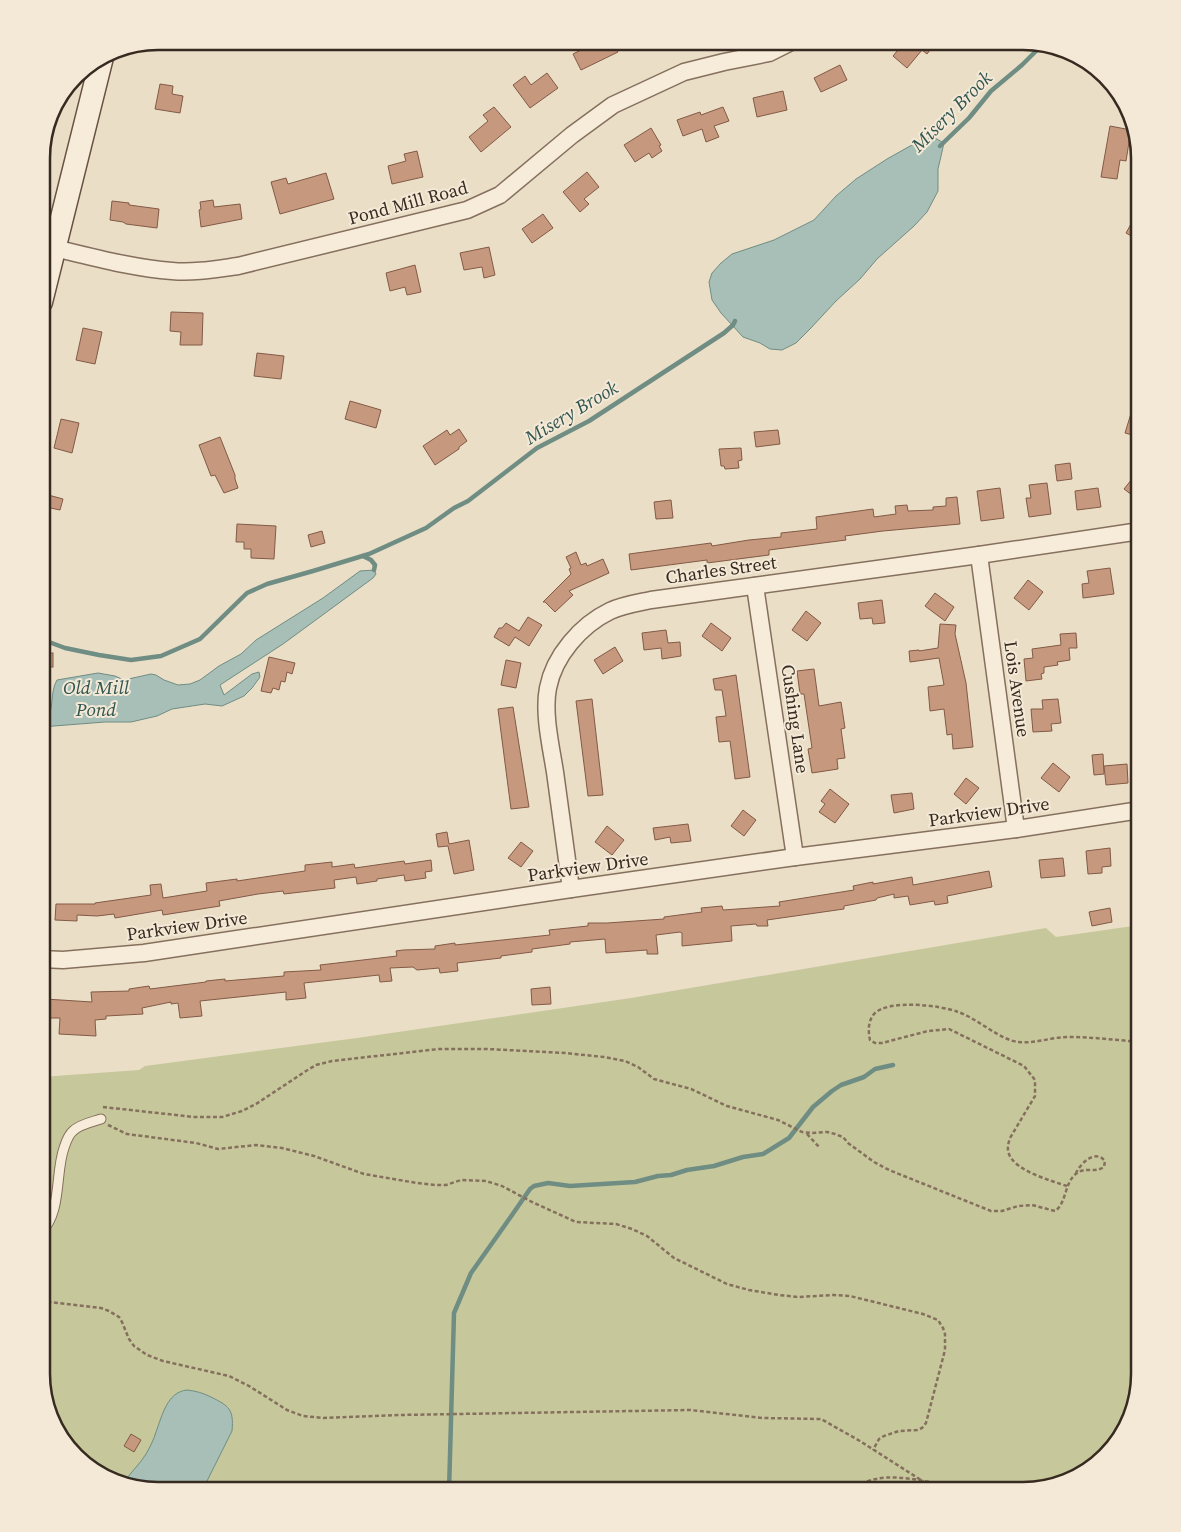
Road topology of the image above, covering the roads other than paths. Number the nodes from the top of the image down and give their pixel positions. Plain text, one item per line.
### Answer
1 (773, 50) edge
2 (99, 67) edge
3 (54, 248) junction
4 (50, 266) edge
5 (1131, 532) edge
6 (978, 555) junction
7 (755, 586) junction
8 (1131, 811) edge
9 (1016, 829) junction
10 (795, 857) junction
11 (571, 889) junction
12 (50, 959) edge
13 (101, 1119) road end
14 (50, 1220) edge

1 - 3 street, Pond Mill Road
2 - 3 street
3 - 4 street
5 - 6 street, Charles Street
6 - 7 street, Charles Street
6 - 9 street, Lois Avenue
7 - 10 street, Cushing Lane
7 - 11 street, Charles Street
8 - 9 street, Parkview Drive
9 - 10 street, Parkview Drive
10 - 11 street, Parkview Drive
11 - 12 street, Parkview Drive
13 - 14 lane

